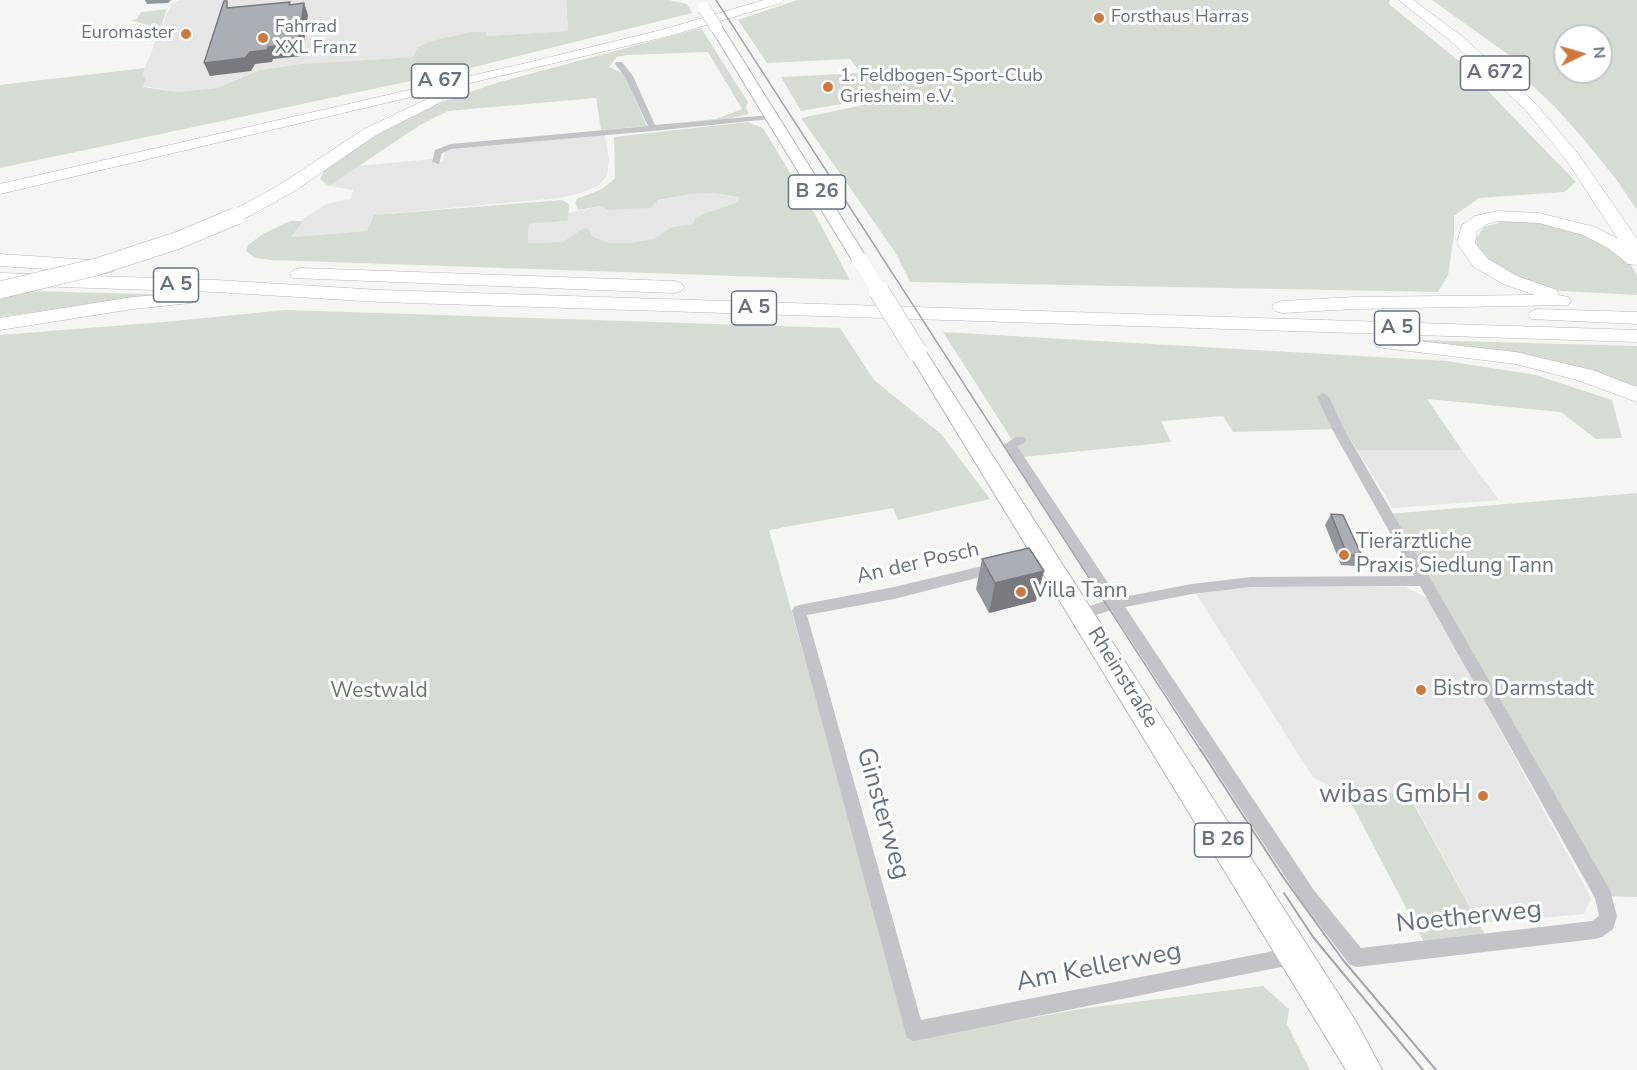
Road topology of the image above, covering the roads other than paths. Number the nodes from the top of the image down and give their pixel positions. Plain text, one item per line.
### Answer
1 (758, 0) edge
2 (777, 0) edge
3 (1405, 0) edge
4 (1417, 0) edge
5 (701, 4) edge
6 (619, 64) dead end
7 (518, 69) junction
8 (770, 117) junction
9 (653, 129) junction
10 (120, 153) junction
11 (436, 162) dead end
12 (0, 173) edge
13 (0, 182) edge
14 (0, 189) edge
15 (1637, 226) edge
16 (1637, 253) edge
17 (0, 260) edge
18 (1637, 261) edge
19 (0, 267) edge
20 (120, 268) junction
21 (0, 279) edge
22 (0, 290) edge
23 (352, 295) junction
24 (1580, 301) junction
25 (1637, 301) edge
26 (1282, 307) junction
27 (1637, 318) edge
28 (1156, 321) junction
29 (0, 324) edge
30 (1637, 336) edge
31 (1637, 395) edge
32 (1323, 398) dead end
33 (1020, 440) dead end
34 (1014, 563) edge
35 (1426, 581) junction
36 (1114, 604) junction
37 (799, 611) joint
38 (1082, 614) junction
39 (1294, 957) junction
40 (1357, 958) joint
41 (914, 1031) joint
42 (1345, 1035) junction
43 (1365, 1070) edge
44 (1372, 1070) edge

1 - 10 highway, A 67
2 - 7 highway, A 67
3 - 16 highway, A 672
4 - 15 highway, A 672
5 - 8 main road, B 26, bridge
6 - 9 street
7 - 14 highway, A 67
7 - 22 highway, A 67, bridge
8 - 9 street
8 - 38 main road, Rheinstraße / B 26, bridge
9 - 11 street
10 - 12 highway, A 67
10 - 13 highway
17 - 20 highway, A 5
18 - 24 highway
19 - 20 highway
20 - 26 highway, A 5
21 - 23 highway, A 5
23 - 28 highway, A 5
23 - 29 highway, A 5
24 - 25 highway
24 - 26 highway, A 5
26 - 27 highway, A 5
28 - 30 highway, A 5
28 - 31 highway
32 - 35 street
33 - 36 street, Rheinstraße
34 - 37 street, An der Posch
35 - 36 street
35 - 40 street, Noetherweg
36 - 38 street
36 - 40 street, Rheinstraße
37 - 41 street, Ginsterweg
38 - 39 main road, Rheinstraße / B 26
39 - 41 street, Am Kellerweg
39 - 42 main road, Rheinstraße / B 26
42 - 43 main road, Rheinstraße / B 26
42 - 44 main road, Rheinstraße / B 26

